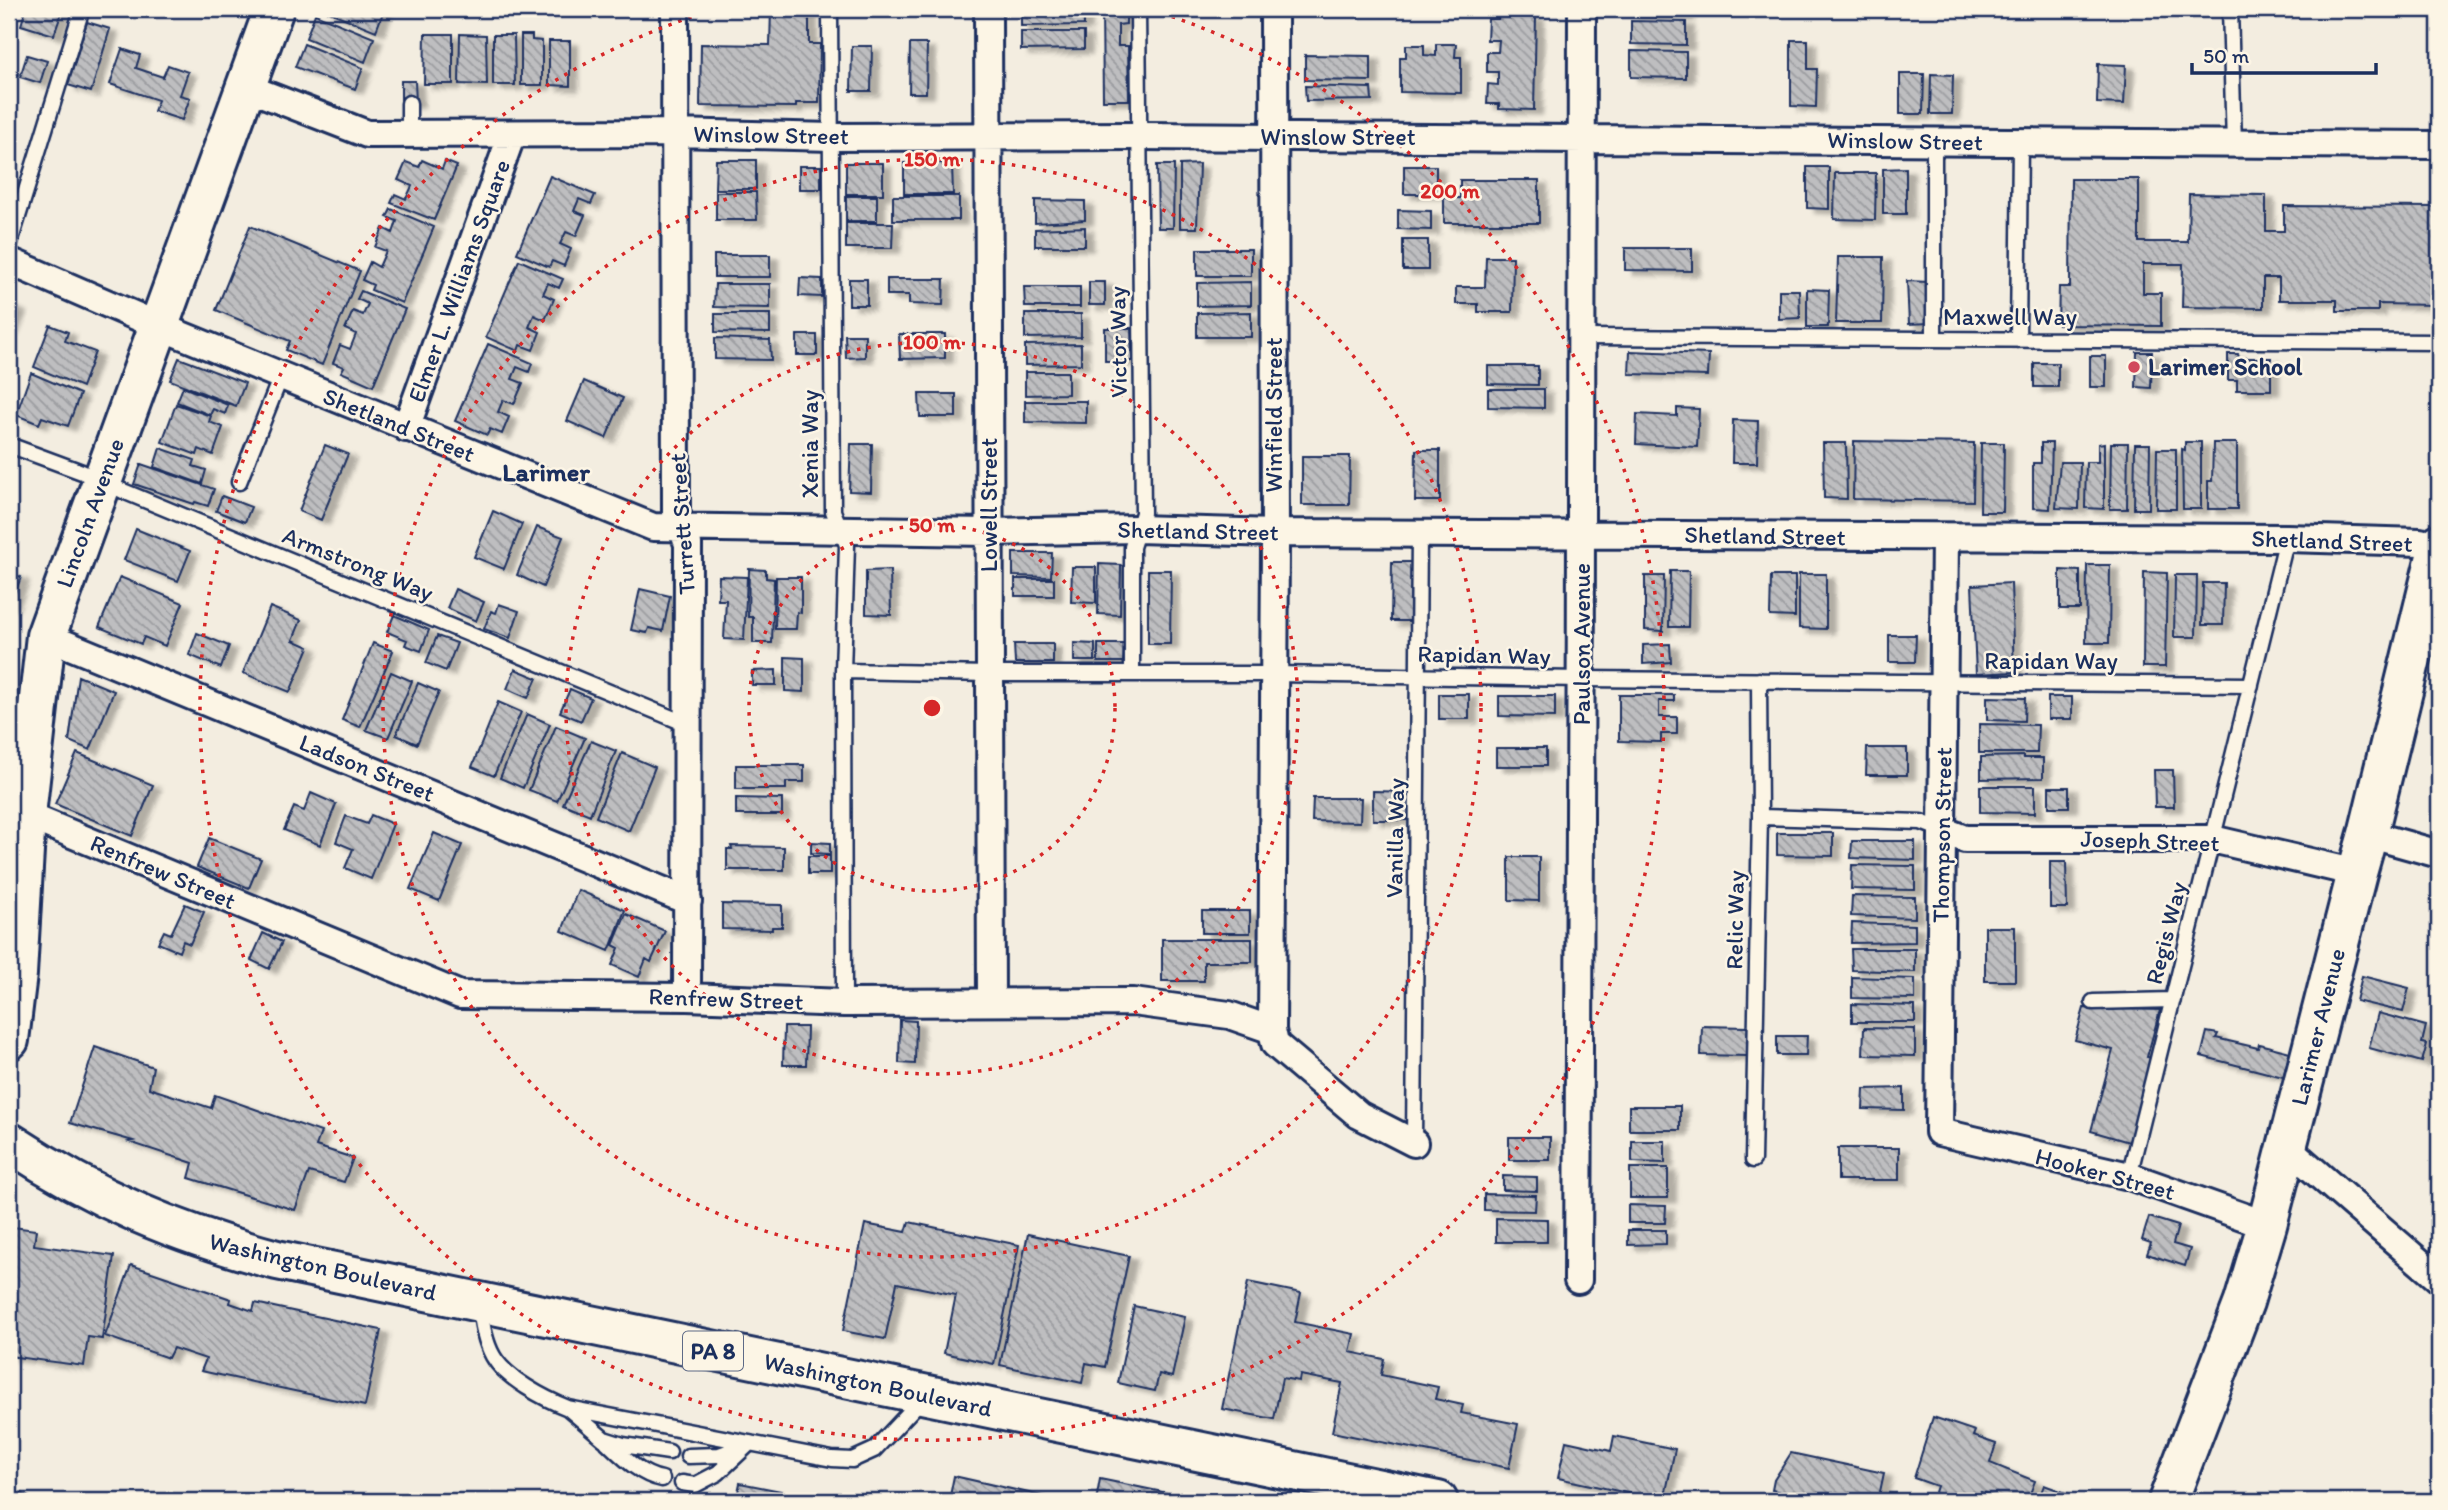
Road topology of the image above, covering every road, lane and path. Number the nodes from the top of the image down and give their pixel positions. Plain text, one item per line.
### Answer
1 (82, 9) edge
2 (274, 9) edge
3 (675, 9) edge
4 (830, 9) edge
5 (988, 9) edge
6 (1139, 9) edge
7 (1274, 9) edge
8 (1582, 9) edge
9 (2230, 9) edge
10 (246, 87) junction
11 (409, 103) dead end
12 (675, 133) junction
13 (410, 134) junction
14 (512, 134) junction
15 (987, 136) junction
16 (1139, 136) junction
17 (831, 137) junction
18 (1273, 137) junction
19 (1581, 139) junction
20 (1934, 141) junction
21 (2020, 142) junction
22 (2234, 144) junction
23 (2439, 145) edge
24 (9, 246) edge
25 (9, 261) edge
26 (159, 326) junction
27 (1580, 337) junction
28 (1934, 339) junction
29 (2018, 340) junction
30 (2439, 342) edge
31 (281, 376) junction
32 (406, 428) junction
33 (9, 445) edge
34 (102, 481) junction
35 (239, 482) dead end
36 (682, 528) junction
37 (1138, 529) junction
38 (841, 530) junction
39 (989, 533) junction
40 (1275, 533) junction
41 (1419, 534) junction
42 (1582, 534) junction
43 (1945, 537) junction
44 (2287, 538) junction
45 (2439, 546) edge
46 (46, 636) junction
47 (843, 671) junction
48 (989, 674) junction
49 (1132, 674) junction
50 (1274, 674) junction
51 (1419, 677) junction
52 (1582, 679) junction
53 (1759, 680) junction
54 (1944, 683) junction
55 (2251, 685) junction
56 (689, 725) junction
57 (26, 815) junction
58 (1760, 817) junction
59 (1942, 830) junction
60 (2368, 834) junction
61 (2212, 839) junction
62 (2439, 854) edge
63 (2357, 873) junction
64 (688, 901) junction
65 (687, 997) junction
66 (2173, 1000) junction
67 (991, 1001) junction
68 (2093, 1002) dead end
69 (844, 1003) junction
70 (1272, 1030) junction
71 (9, 1040) edge
72 (1939, 1132) joint
73 (9, 1142) edge
74 (1414, 1143) joint
75 (2288, 1148) junction
76 (1753, 1160) dead end
77 (2129, 1176) junction
78 (2267, 1225) junction
79 (2437, 1268) edge
80 (1578, 1280) dead end
81 (478, 1302) junction
82 (926, 1395) junction
83 (568, 1408) junction
84 (604, 1439) junction
85 (750, 1443) junction
86 (669, 1452) dead end
87 (688, 1456) dead end
88 (662, 1479) dead end
89 (682, 1483) dead end
90 (1438, 1501) edge
91 (2168, 1501) edge

1 - 24 lane
2 - 10 main road, Lincoln Avenue
3 - 12 street, Turrett Street
4 - 17 lane, Xenia Way
5 - 15 street, Lowell Street
6 - 16 lane, Victor Way
7 - 18 street, Winfield Street
8 - 19 street, Paulson Avenue
9 - 22 lane
10 - 13 street, Winslow Street
10 - 26 main road, Lincoln Avenue
11 - 13 lane
12 - 14 street, Winslow Street
12 - 17 street, Winslow Street
12 - 36 street, Turrett Street
13 - 14 street, Winslow Street
14 - 32 street, Elmer L. Williams Square
15 - 16 street, Winslow Street
15 - 17 street, Winslow Street
15 - 39 street, Lowell Street
16 - 18 street, Winslow Street
16 - 37 lane, Victor Way
17 - 38 lane, Xenia Way
18 - 19 street, Winslow Street
18 - 40 street, Winfield Street
19 - 20 street, Winslow Street
19 - 27 street, Paulson Avenue
20 - 21 street, Winslow Street
20 - 28 lane
21 - 22 street, Winslow Street
21 - 29 lane
22 - 23 street, Winslow Street
25 - 26 street, Shetland Street
26 - 31 street, Shetland Street
26 - 34 main road, Lincoln Avenue
27 - 28 lane, Maxwell Way
27 - 42 street, Paulson Avenue
28 - 29 lane, Maxwell Way
29 - 30 lane, Maxwell Way
31 - 32 street, Shetland Street
31 - 35 lane
32 - 36 street, Shetland Street
33 - 34 lane, Armstrong Way
34 - 46 main road, Lincoln Avenue
34 - 56 lane, Armstrong Way
36 - 38 street, Shetland Street
36 - 56 street, Turrett Street
37 - 39 street, Shetland Street
37 - 40 street, Shetland Street
37 - 49 lane, Victor Way
38 - 39 street, Shetland Street
38 - 47 lane, Xenia Way
39 - 48 street, Lowell Street
40 - 41 street, Shetland Street
40 - 50 street, Winfield Street
41 - 42 street, Shetland Street
41 - 51 lane, Vanilla Way
42 - 43 street, Shetland Street
42 - 52 street, Paulson Avenue
43 - 44 street, Shetland Street
43 - 54 street, Thompson Street
44 - 45 street, Shetland Street
44 - 55 lane, Regis Way
45 - 60 main road, Larimer Avenue
46 - 57 main road, Lincoln Avenue
46 - 64 street, Ladson Street
47 - 48 lane, Rapidan Way
47 - 69 lane, Xenia Way
48 - 49 lane, Rapidan Way
48 - 67 street, Lowell Street
49 - 50 lane, Rapidan Way
50 - 51 lane, Rapidan Way
50 - 70 street, Winfield Street
51 - 52 lane, Rapidan Way
51 - 74 lane, Vanilla Way
52 - 53 lane, Rapidan Way
52 - 80 street, Paulson Avenue
53 - 54 lane, Rapidan Way
53 - 58 lane, Relic Way
54 - 55 lane, Rapidan Way
54 - 59 street, Thompson Street
55 - 61 lane, Regis Way
56 - 64 street, Turrett Street
57 - 65 street, Renfrew Street
57 - 71 main road, Lincoln Avenue
58 - 59 lane
58 - 76 lane, Relic Way
59 - 61 street, Joseph Street
59 - 72 street, Thompson Street
60 - 62 street
60 - 63 main road, Larimer Avenue
61 - 63 street, Joseph Street
61 - 66 lane, Regis Way
63 - 75 main road, Larimer Avenue
64 - 65 street, Turrett Street
65 - 69 street, Renfrew Street
66 - 68 lane
66 - 77 lane, Regis Way
67 - 69 street, Renfrew Street
67 - 70 street, Renfrew Street
70 - 74 street
72 - 77 street, Hooker Street
73 - 81 main road, Washington Boulevard / PA 8
75 - 78 main road, Larimer Avenue
75 - 79 street
77 - 78 street, Hooker Street
78 - 91 main road, Larimer Avenue
81 - 82 main road, Washington Boulevard / PA 8
81 - 83 lane
82 - 85 lane
82 - 90 main road, Washington Boulevard / PA 8
83 - 84 lane
83 - 85 lane
84 - 86 lane
84 - 88 lane
85 - 87 lane
85 - 89 lane

